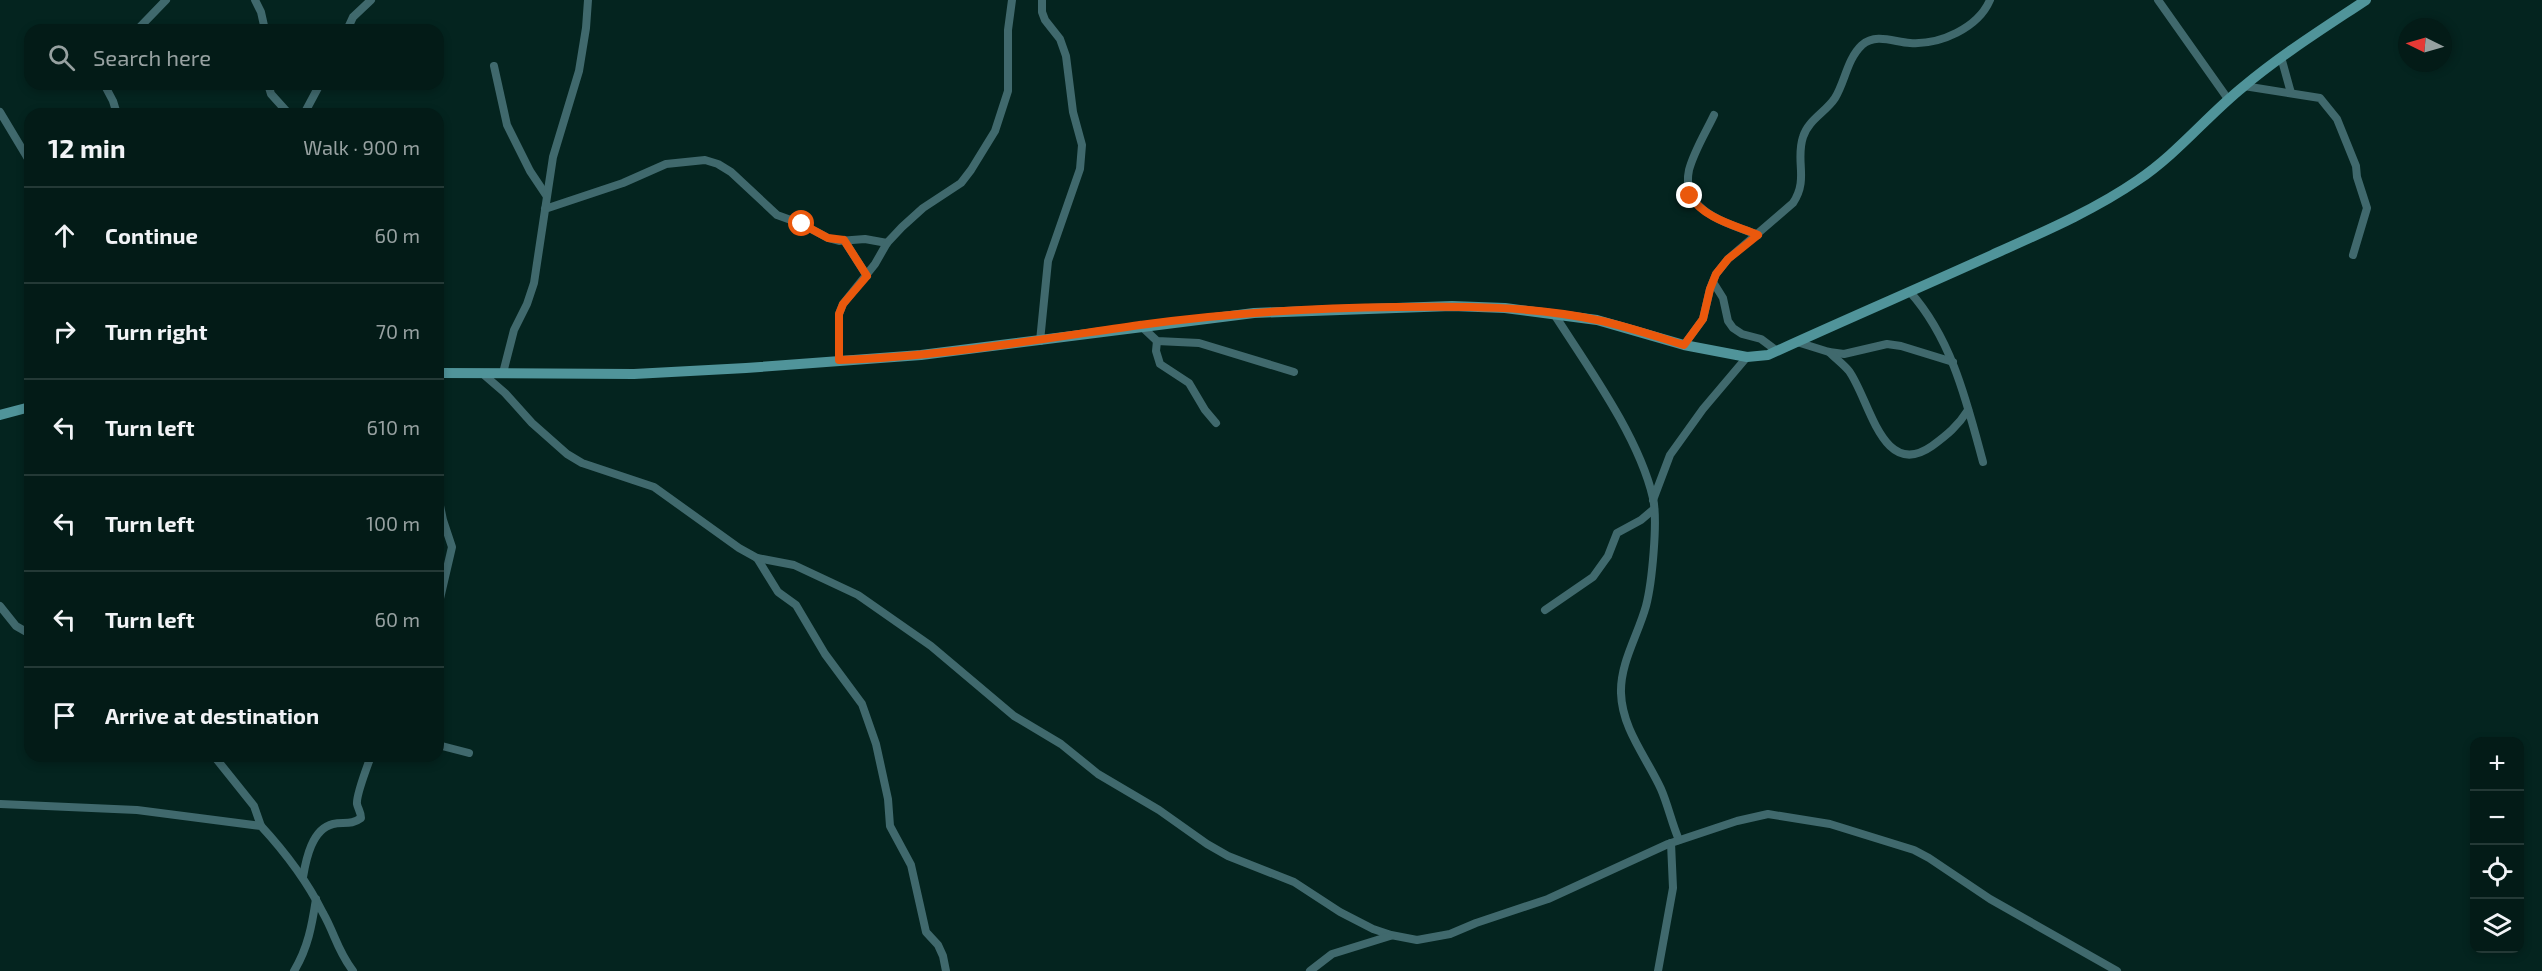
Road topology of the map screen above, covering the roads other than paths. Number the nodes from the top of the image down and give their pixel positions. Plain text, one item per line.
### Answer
1 (166, 0) edge
2 (255, 0) edge
3 (371, 0) edge
4 (588, 0) edge
5 (1012, 0) edge
6 (1042, 0) edge
7 (1990, 0) edge
8 (2158, 0) edge
9 (2366, 0) edge
10 (143, 24) edge
11 (264, 24) edge
12 (350, 24) edge
13 (2281, 57) junction
14 (494, 66) dead end
15 (2244, 86) junction
16 (107, 90) edge
17 (270, 90) edge
18 (317, 90) edge
19 (2292, 93) junction
20 (2228, 99) junction
21 (115, 108) edge
22 (284, 108) edge
23 (307, 108) edge
24 (0, 112) edge
25 (1714, 115) dead end
26 (24, 152) edge
27 (546, 195) junction
28 (545, 208) junction
29 (1758, 235) junction
30 (844, 240) junction
31 (887, 243) junction
32 (2353, 255) dead end
33 (867, 276) junction
34 (1713, 282) junction
35 (1910, 292) junction
36 (1554, 314) junction
37 (1140, 326) junction
38 (1157, 340) junction
39 (1040, 341) junction
40 (1797, 342) junction
41 (1684, 345) junction
42 (1777, 351) junction
43 (1829, 352) junction
44 (1747, 357) junction
45 (839, 360) junction
46 (1953, 362) junction
47 (1294, 372) dead end
48 (444, 373) edge
49 (503, 373) junction
50 (483, 374) junction
51 (24, 409) edge
52 (1968, 410) junction
53 (0, 415) edge
54 (1216, 423) dead end
55 (1983, 462) dead end
56 (1653, 500) junction
57 (1654, 509) junction
58 (444, 523) edge
59 (757, 558) junction
60 (444, 583) edge
61 (0, 606) edge
62 (1545, 610) dead end
63 (24, 631) edge
64 (444, 747) edge
65 (469, 753) dead end
66 (219, 762) edge
67 (368, 762) edge
68 (0, 804) edge
69 (261, 826) junction
70 (1675, 842) junction
71 (303, 877) junction
72 (316, 899) junction
73 (1391, 935) junction
74 (294, 971) edge
75 (353, 971) edge
76 (946, 971) edge
77 (1310, 971) edge
78 (1658, 971) edge
79 (2117, 971) edge

1 - 10 street
2 - 11 street
3 - 12 street
4 - 27 street
5 - 31 street
6 - 39 street
7 - 29 street
8 - 20 street
9 - 13 street
13 - 15 street
13 - 19 street
14 - 27 street
15 - 19 street
15 - 20 street
16 - 21 street
17 - 22 street
18 - 23 street
19 - 32 street
20 - 35 street
24 - 26 street
25 - 29 street
27 - 28 street
28 - 30 street
28 - 49 street
29 - 34 street
30 - 31 street
30 - 33 street
31 - 33 street
33 - 45 street
34 - 41 street
34 - 42 street
35 - 40 street
35 - 46 street
36 - 37 street
36 - 41 street
36 - 56 street
37 - 38 street
37 - 39 street
38 - 47 street
38 - 54 street
39 - 45 street
40 - 42 street
40 - 43 street
41 - 44 street
42 - 44 street
43 - 46 street
43 - 52 street
44 - 56 street
45 - 49 street
46 - 52 street
48 - 50 street
49 - 50 street
50 - 59 street
51 - 53 street
52 - 55 street
56 - 57 street
57 - 62 street
57 - 70 street
58 - 60 street
59 - 73 street
59 - 76 street
61 - 63 street
64 - 65 street
66 - 69 street
67 - 71 street
68 - 69 street
69 - 71 street
70 - 73 street
70 - 78 street
70 - 79 street
71 - 72 street
72 - 74 street
72 - 75 street
73 - 77 street

